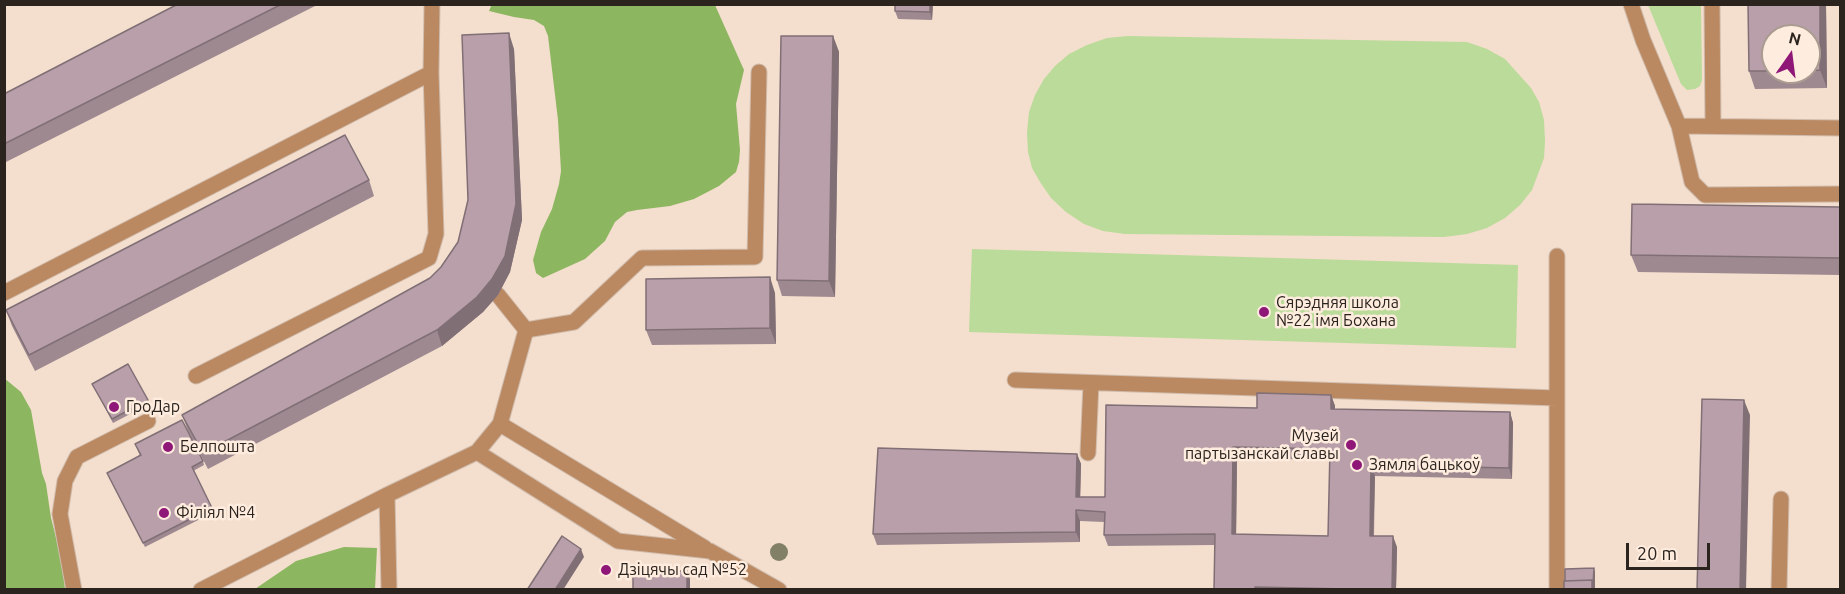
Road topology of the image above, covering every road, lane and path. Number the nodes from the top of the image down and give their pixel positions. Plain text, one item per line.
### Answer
1 (432, 4) edge
2 (1631, 4) edge
3 (1712, 4) edge
4 (759, 72) dead end
5 (431, 73) junction
6 (1679, 126) junction
7 (1713, 126) junction
8 (1840, 128) edge
9 (1840, 194) edge
10 (1557, 256) dead end
11 (4, 293) edge
12 (498, 295) edge
13 (525, 330) junction
14 (196, 376) dead end
15 (1015, 380) dead end
16 (1091, 383) junction
17 (1557, 398) junction
18 (148, 421) dead end
19 (500, 424) junction
20 (477, 452) junction
21 (1088, 453) dead end
22 (387, 495) junction
23 (1781, 499) dead end
24 (710, 551) junction
25 (74, 590) edge
26 (201, 590) edge
27 (389, 590) edge
28 (779, 590) edge
29 (1557, 590) edge
30 (1779, 590) edge

1 - 5 lane
2 - 6 lane
3 - 7 lane
4 - 13 lane
5 - 11 lane
5 - 14 lane
6 - 7 lane
6 - 9 lane
7 - 8 lane
10 - 17 lane
12 - 13 lane
13 - 19 lane
15 - 16 lane
16 - 17 lane
16 - 21 lane
17 - 29 lane
18 - 25 lane
19 - 20 lane
19 - 24 lane
20 - 22 lane
20 - 24 lane
22 - 26 lane
22 - 27 lane
23 - 30 lane
24 - 28 lane

